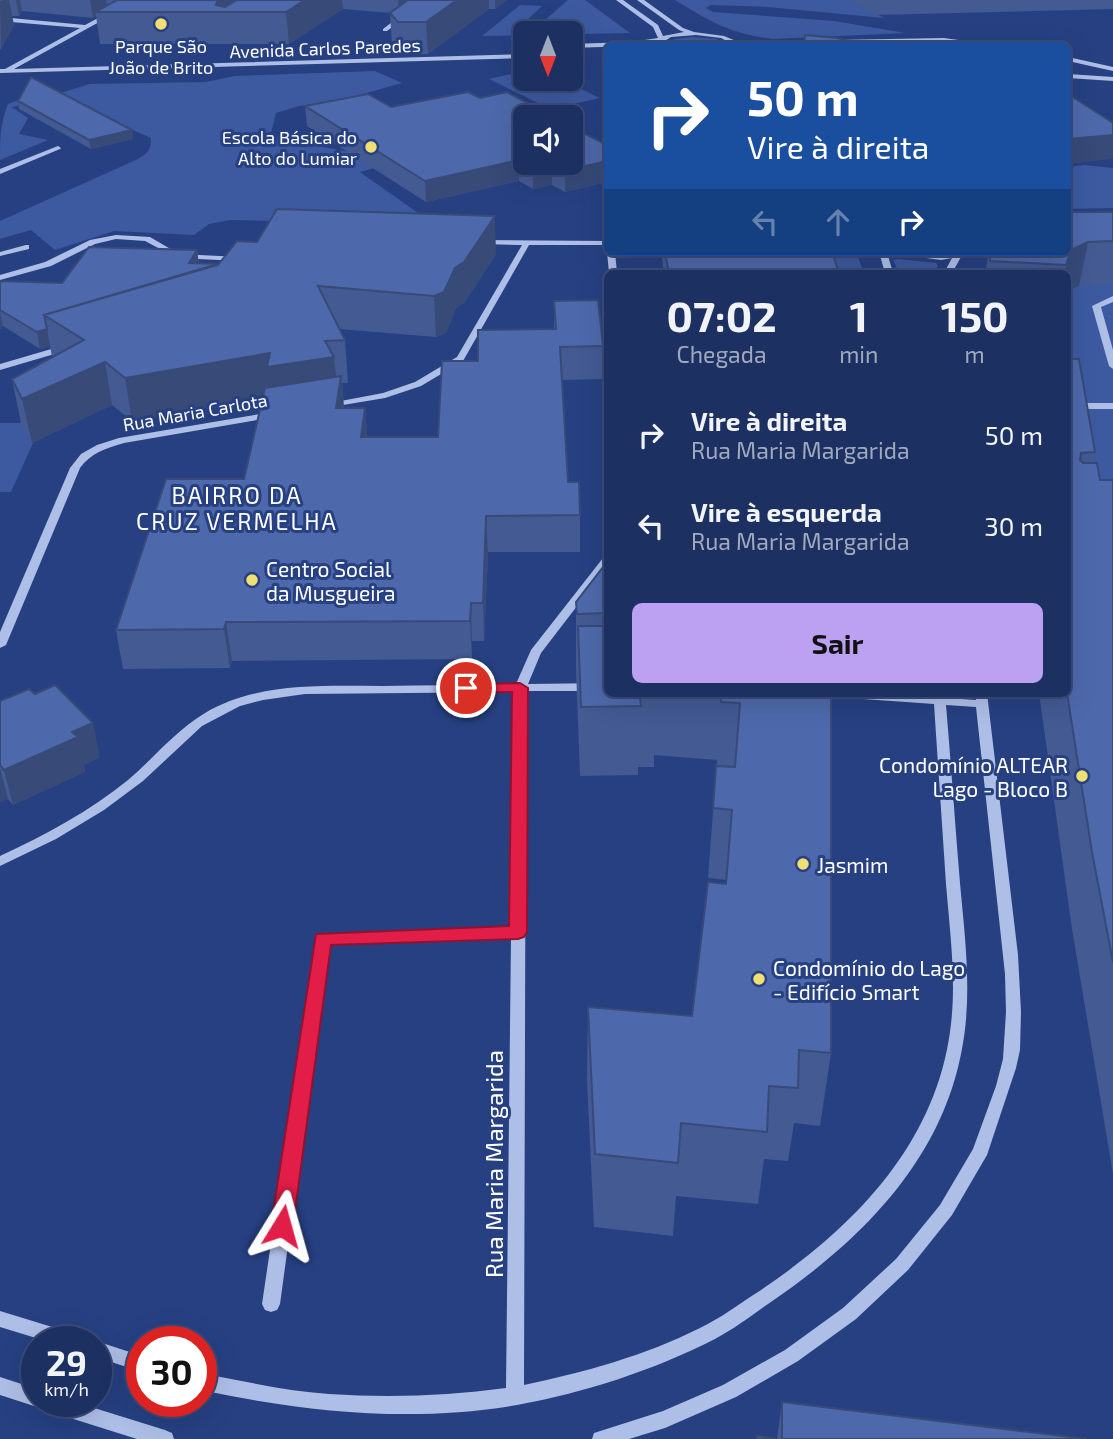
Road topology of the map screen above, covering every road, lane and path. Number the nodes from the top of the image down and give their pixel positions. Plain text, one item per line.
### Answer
1 (136, 0) edge
2 (425, 0) edge
3 (619, 0) edge
4 (640, 0) edge
5 (0, 19) edge
6 (86, 27) junction
7 (385, 30) dead end
8 (699, 33) junction
9 (905, 40) junction
10 (657, 41) edge
11 (736, 42) edge
12 (839, 42) edge
13 (921, 42) edge
14 (963, 42) edge
15 (604, 45) edge
16 (583, 46) edge
17 (513, 48) edge
18 (604, 53) edge
19 (583, 54) edge
20 (513, 56) edge
21 (1071, 60) edge
22 (0, 63) edge
23 (21, 63) junction
24 (1113, 69) edge
25 (2, 72) edge
26 (1071, 76) edge
27 (1078, 77) junction
28 (1113, 79) edge
29 (1071, 80) edge
30 (58, 148) dead end
31 (0, 172) edge
32 (477, 242) edge
33 (527, 242) junction
34 (604, 243) edge
35 (26, 247) dead end
36 (0, 254) edge
37 (915, 256) edge
38 (960, 256) edge
39 (957, 257) junction
40 (241, 270) edge
41 (950, 270) edge
42 (0, 278) edge
43 (1113, 299) edge
44 (77, 344) edge
45 (1113, 366) edge
46 (0, 367) edge
47 (1071, 406) edge
48 (1113, 406) edge
49 (323, 407) edge
50 (283, 414) edge
51 (604, 564) edge
52 (0, 645) edge
53 (604, 687) edge
54 (520, 688) junction
55 (939, 697) edge
56 (982, 699) edge
57 (0, 861) edge
58 (518, 932) junction
59 (271, 1304) dead end
60 (0, 1319) edge
61 (23, 1326) edge
62 (217, 1385) edge
63 (0, 1387) edge
64 (21, 1393) edge
65 (514, 1397) junction
66 (95, 1417) edge
67 (165, 1439) edge
68 (601, 1439) edge

1 - 6 street
2 - 7 street
3 - 10 street
4 - 8 street
5 - 6 street
6 - 23 street
8 - 10 street
8 - 11 street
9 - 12 street
9 - 13 street
9 - 14 street
15 - 16 street
17 - 23 street, Avenida Carlos Paredes
18 - 19 street
20 - 25 street, Avenida Carlos Paredes
21 - 24 street
22 - 23 street, Avenida Carlos Paredes
23 - 25 street
26 - 27 street
27 - 28 street
27 - 29 street
30 - 31 street
32 - 33 street
33 - 34 street
33 - 49 street
35 - 36 street
37 - 39 street
38 - 39 street
39 - 41 street
40 - 42 street
43 - 45 street
44 - 46 street
47 - 48 street
50 - 52 street, Rua Maria Carlota
51 - 54 street, Rua Maria Margarida
53 - 54 street
54 - 57 street
54 - 58 street, Rua Maria Margarida
55 - 56 street
55 - 65 street
56 - 68 street
58 - 59 street
58 - 65 street, Rua Maria Margarida
60 - 61 street
62 - 65 street
63 - 64 street
66 - 67 street

